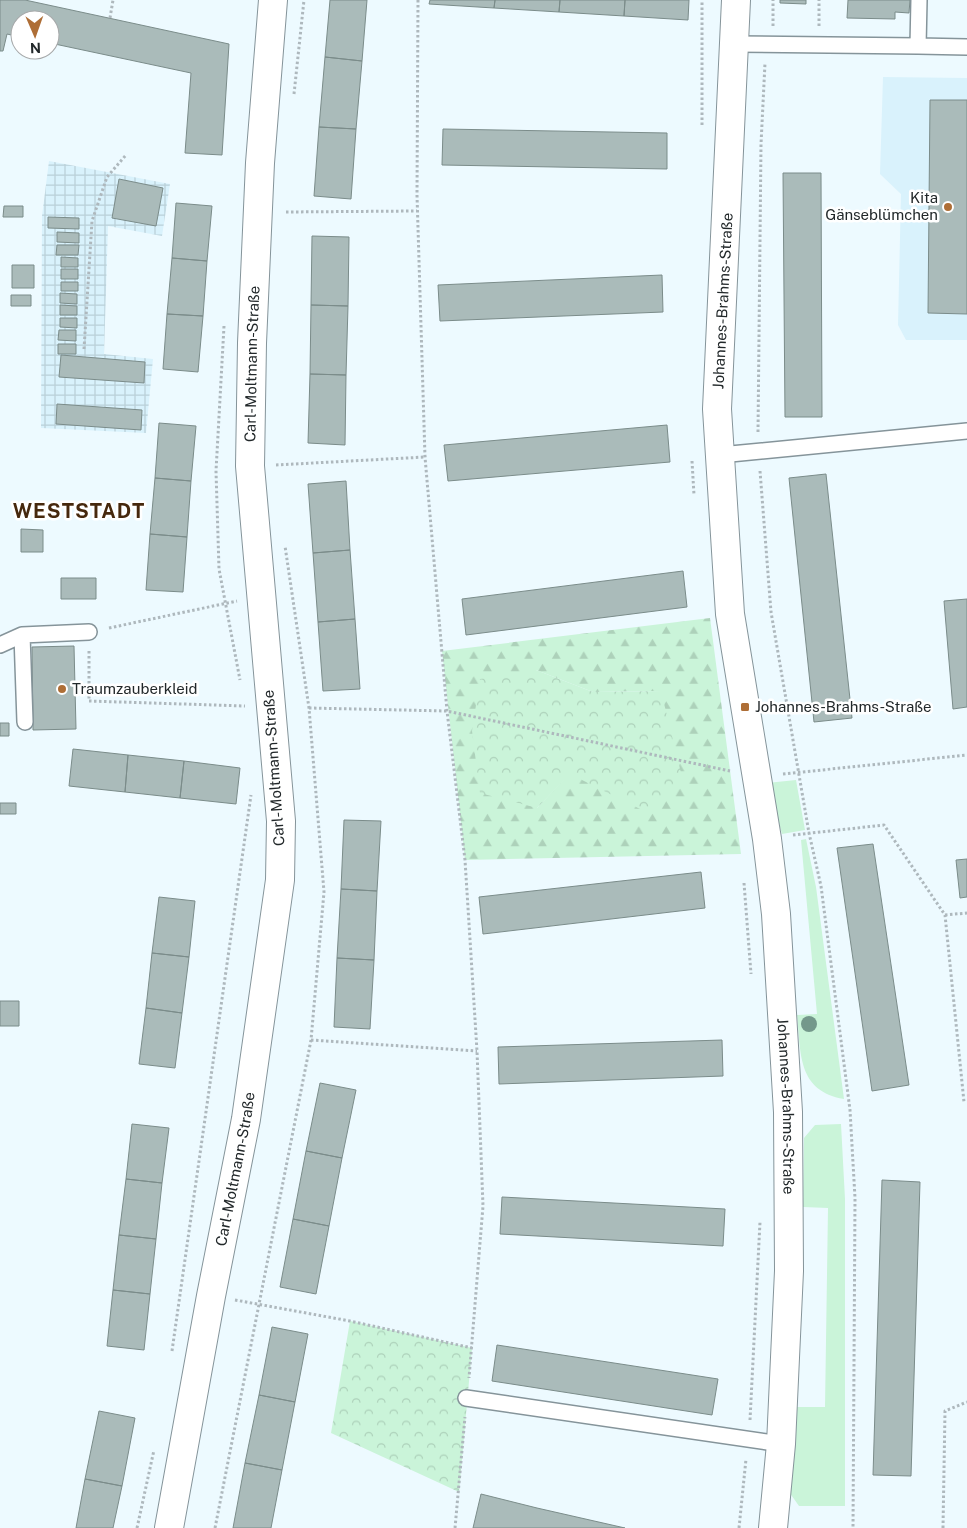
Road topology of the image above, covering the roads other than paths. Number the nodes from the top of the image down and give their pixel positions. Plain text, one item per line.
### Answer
1 (273, 0) edge
2 (736, 0) edge
3 (919, 0) edge
4 (735, 44) junction
5 (918, 46) junction
6 (967, 46) edge
7 (967, 431) edge
8 (720, 454) junction
9 (89, 632) road end
10 (22, 635) junction
11 (0, 645) edge
12 (25, 722) dead end
13 (466, 1398) road end
14 (781, 1444) junction
15 (170, 1528) edge
16 (773, 1528) edge

1 - 15 street, Carl-Moltmann-Straße
2 - 4 street, Johannes-Brahms-Straße
3 - 5 lane
4 - 5 lane
4 - 8 street, Johannes-Brahms-Straße
5 - 6 lane
7 - 8 lane
8 - 14 street, Johannes-Brahms-Straße
9 - 10 lane
10 - 11 lane
10 - 12 lane
13 - 14 lane
14 - 16 street, Johannes-Brahms-Straße

